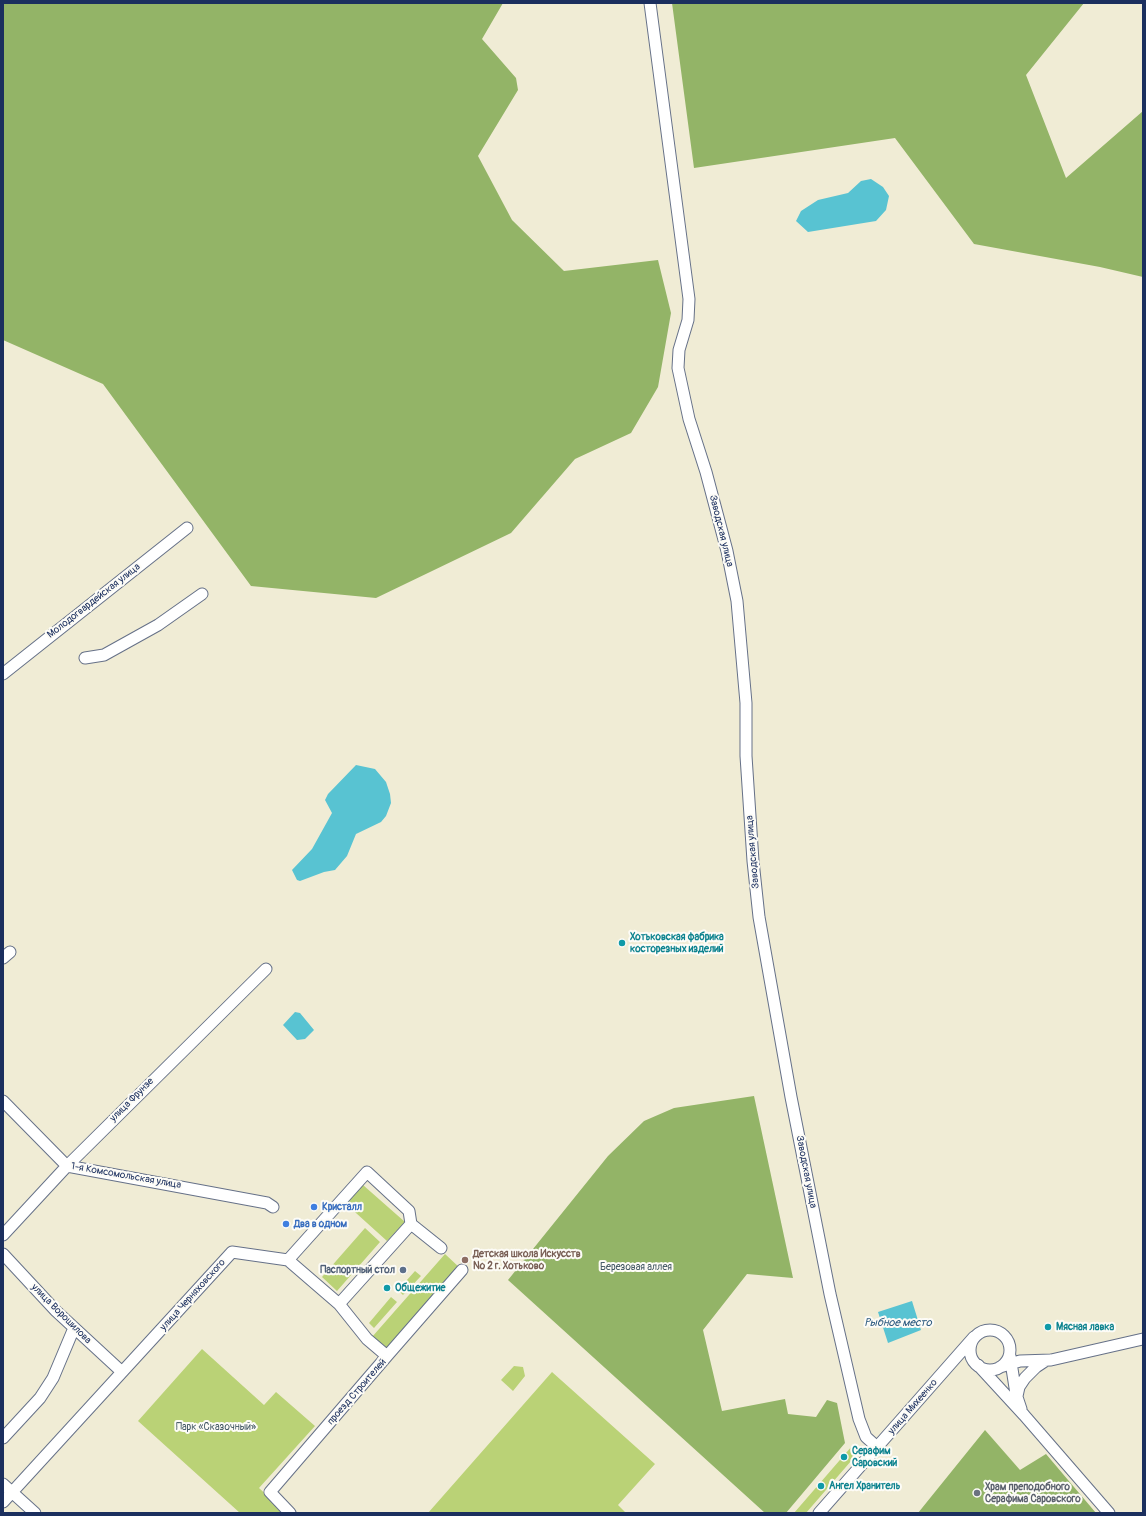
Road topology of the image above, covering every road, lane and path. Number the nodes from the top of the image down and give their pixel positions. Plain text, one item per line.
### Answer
1 (650, 3) edge
2 (187, 528) dead end
3 (202, 594) dead end
4 (84, 658) dead end
5 (3, 674) edge
6 (266, 970) dead end
7 (3, 1100) edge
8 (66, 1166) junction
9 (273, 1207) dead end
10 (411, 1224) junction
11 (3, 1235) edge
12 (441, 1248) dead end
13 (3, 1254) edge
14 (288, 1260) junction
15 (462, 1270) dead end
16 (339, 1304) junction
17 (74, 1328) junction
18 (974, 1337) junction
19 (1143, 1338) edge
20 (1008, 1346) junction
21 (387, 1356) junction
22 (1047, 1361) junction
23 (1011, 1362) junction
24 (976, 1364) junction
25 (949, 1366) junction
26 (1000, 1367) junction
27 (122, 1372) junction
28 (1017, 1399) junction
29 (1024, 1415) junction
30 (3, 1438) edge
31 (877, 1447) junction
32 (3, 1484) edge
33 (12, 1492) junction
34 (3, 1502) edge
35 (35, 1513) edge
36 (290, 1513) edge
37 (819, 1513) edge
38 (1109, 1513) edge

1 - 31 street, Заводская улица
2 - 5 street, Молодогвардейская улица
3 - 4 street
6 - 8 street, улица Фрунзе
7 - 8 street, 1-я Комсомольская улица
8 - 9 street, 1-я Комсомольская улица
8 - 11 street, улица Фрунзе
10 - 12 street
10 - 14 street
10 - 16 street
13 - 17 street, улица Ворошилова
14 - 16 street, проезд Строителей
14 - 27 street, улица Черняховского
15 - 21 street
16 - 21 street, проезд Строителей
17 - 27 street, улица Ворошилова
17 - 30 street
18 - 20 street
18 - 24 street
18 - 25 street, улица Михеенко
19 - 22 street
20 - 22 street
20 - 23 street
20 - 26 street
21 - 36 street, проезд Строителей
22 - 23 street
22 - 28 street
23 - 26 street
23 - 28 street
24 - 25 street
24 - 26 street
24 - 29 street
25 - 31 street, улица Михеенко
27 - 33 street, улица Черняховского
28 - 29 street
29 - 38 street
31 - 37 street, улица Михеенко
32 - 33 street
33 - 34 street, улица Черняховского
33 - 35 street

